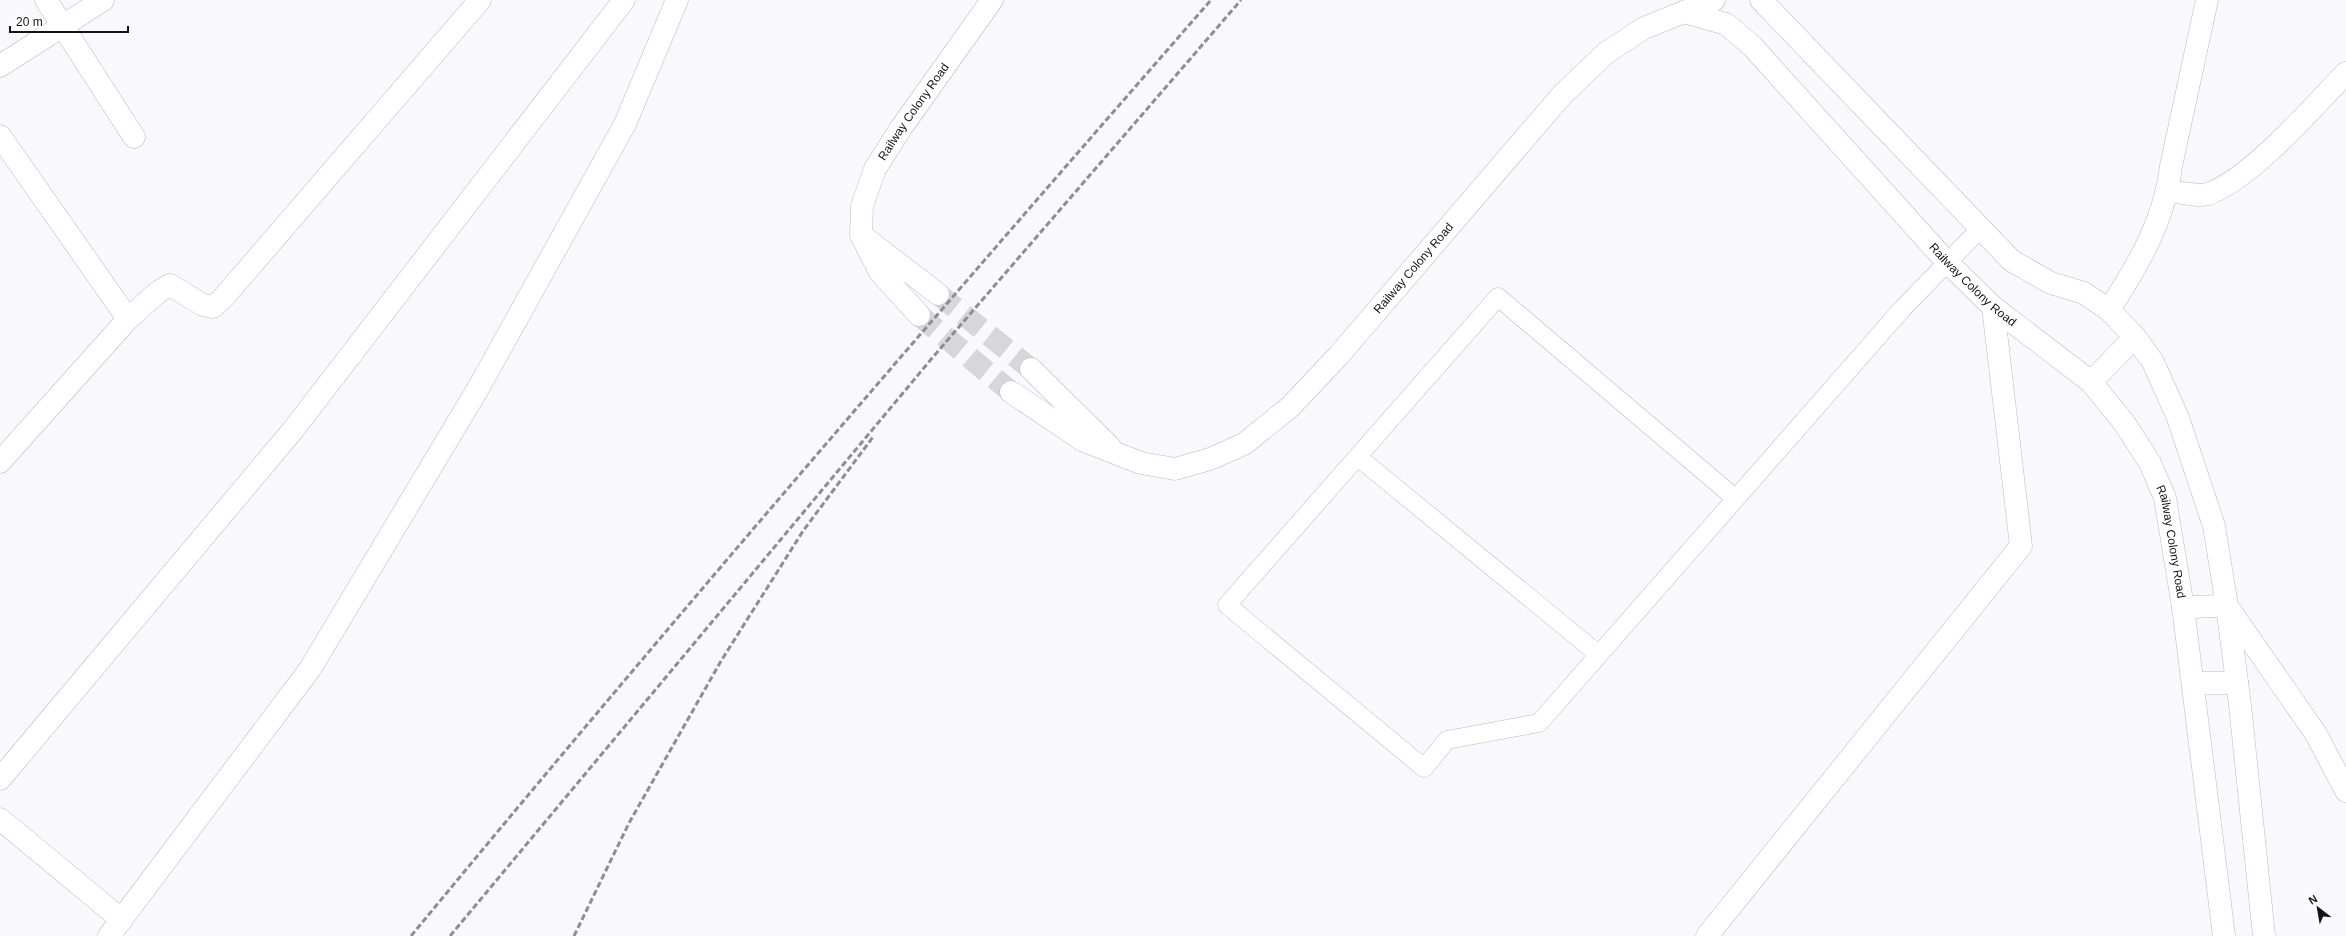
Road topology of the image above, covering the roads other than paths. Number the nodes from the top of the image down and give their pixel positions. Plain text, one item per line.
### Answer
1 (46, 0) edge
2 (103, 0) edge
3 (480, 0) edge
4 (624, 0) edge
5 (677, 0) edge
6 (992, 0) edge
7 (1714, 0) edge
8 (1761, 0) edge
9 (2207, 0) edge
10 (1684, 6) edge
11 (63, 26) junction
12 (0, 66) edge
13 (2342, 85) edge
14 (0, 136) edge
15 (134, 137) dead end
16 (2168, 191) junction
17 (1981, 228) junction
18 (861, 235) junction
19 (1946, 261) junction
20 (938, 294) tunnel mouth
21 (1993, 307) junction
22 (2109, 310) junction
23 (919, 315) tunnel mouth
24 (128, 319) junction
25 (2136, 337) junction
26 (1031, 369) tunnel mouth
27 (2091, 382) junction
28 (1011, 392) tunnel mouth
29 (1118, 455) junction
30 (1358, 456) junction
31 (0, 462) edge
32 (1735, 498) junction
33 (2227, 606) junction
34 (2183, 607) junction
35 (1598, 654) junction
36 (2193, 683) junction
37 (2237, 683) junction
38 (0, 779) edge
39 (2346, 791) edge
40 (0, 819) edge
41 (116, 928) edge
42 (1707, 936) edge
43 (2224, 936) edge
44 (2264, 936) edge

1 - 11 street
2 - 11 street
3 - 24 street
4 - 38 street
5 - 41 street
6 - 18 street, Railway Colony Road
7 - 10 street, Railway Colony Road
8 - 17 street
9 - 16 street
10 - 19 street, Railway Colony Road
10 - 29 street, Railway Colony Road
11 - 12 street
11 - 15 street
13 - 16 street
14 - 24 street
16 - 22 street
17 - 19 lane
17 - 22 street
18 - 20 street
18 - 23 street, Railway Colony Road
19 - 21 street, Railway Colony Road
19 - 32 lane
21 - 27 street, Railway Colony Road
21 - 42 street
22 - 25 street
24 - 31 street
25 - 27 street
25 - 33 street
26 - 29 street, Railway Colony Road
27 - 34 street, Railway Colony Road
28 - 29 street, Railway Colony Road
30 - 32 lane
30 - 35 lane
30 - 35 lane
32 - 35 lane
33 - 34 street
33 - 37 street
33 - 39 street
34 - 36 street, Railway Colony Road
36 - 37 street
36 - 43 street, Railway Colony Road
37 - 44 street
40 - 41 street

